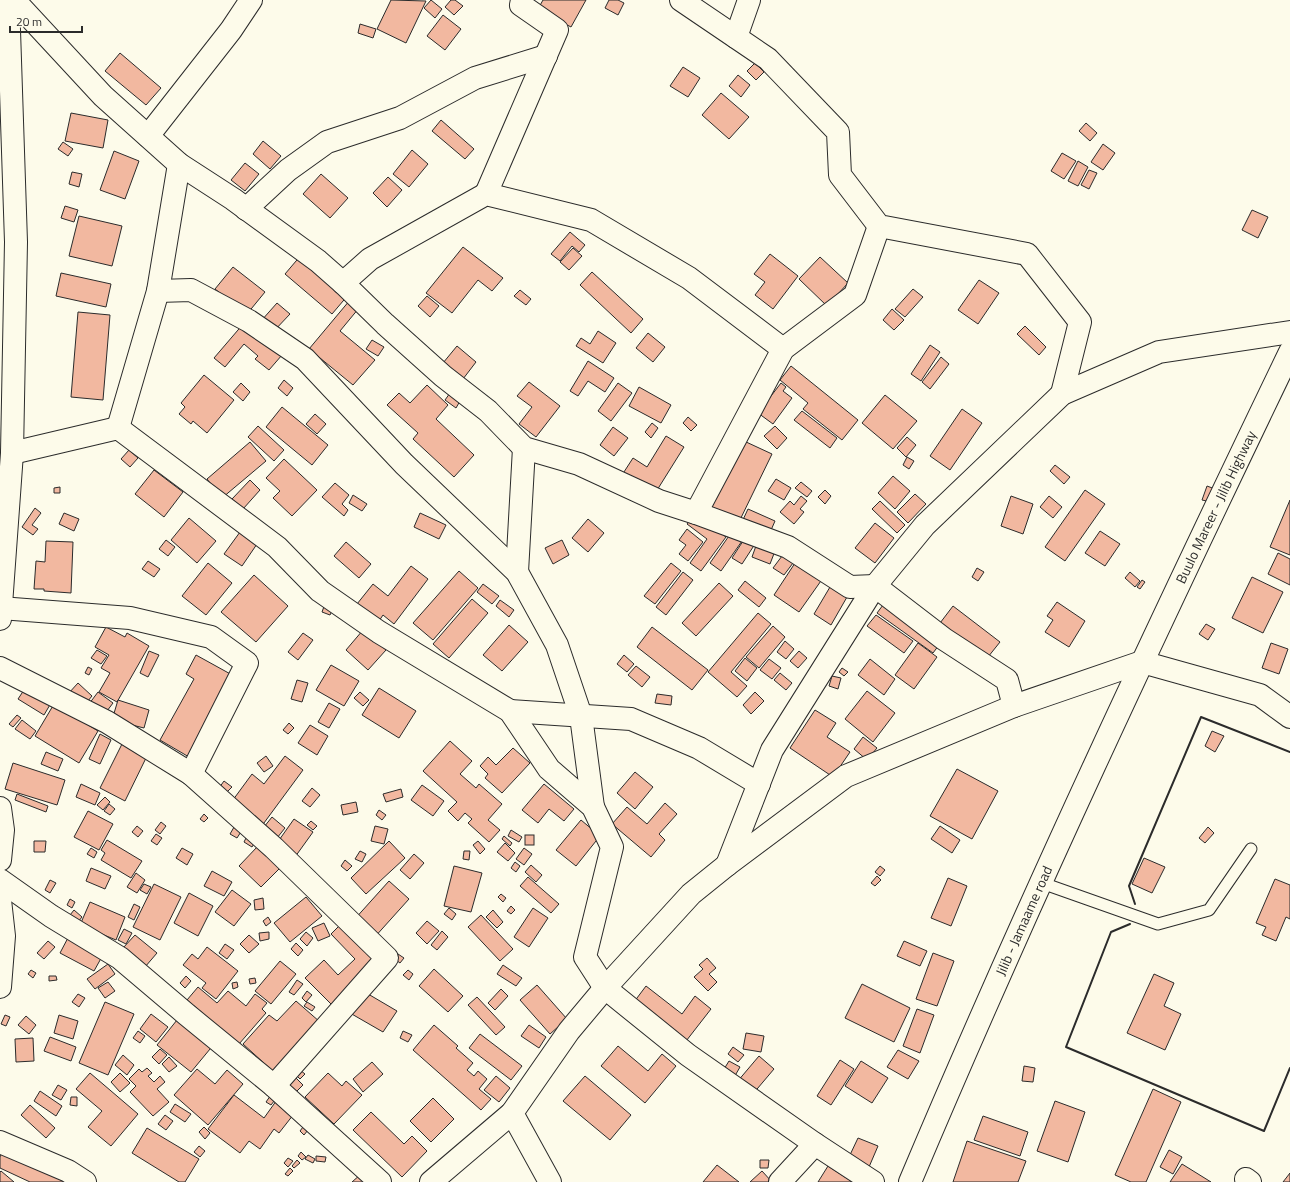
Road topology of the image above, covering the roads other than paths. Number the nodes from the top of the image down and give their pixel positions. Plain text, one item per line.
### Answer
1 (8, 0) edge
2 (14, 0) edge
3 (251, 0) edge
4 (522, 0) edge
5 (681, 0) edge
6 (749, 0) edge
7 (736, 37) junction
8 (546, 56) junction
9 (148, 136) junction
10 (179, 164) junction
11 (486, 194) junction
12 (246, 209) junction
13 (879, 226) junction
14 (8, 241) edge
15 (343, 283) junction
16 (158, 291) junction
17 (1290, 332) edge
18 (783, 348) junction
19 (1290, 352) edge
20 (1062, 394) junction
21 (118, 428) junction
22 (524, 448) junction
23 (12, 453) junction
24 (696, 513) junction
25 (517, 572) junction
26 (875, 586) junction
27 (0, 612) edge
28 (1142, 662) junction
29 (0, 668) edge
30 (1014, 706) junction
31 (510, 711) junction
32 (581, 716) junction
33 (1290, 717) edge
34 (191, 774) junction
35 (759, 784) junction
36 (593, 807) junction
37 (0, 808) edge
38 (1251, 849) dead end
39 (0, 860) edge
40 (727, 865) junction
41 (0, 880) edge
42 (1042, 883) junction
43 (0, 900) edge
44 (0, 987) edge
45 (604, 988) junction
46 (274, 1086) junction
47 (512, 1113) junction
48 (0, 1142) edge
49 (815, 1144) junction
50 (85, 1182) edge
51 (380, 1182) edge
52 (431, 1182) edge
53 (550, 1182) edge
54 (780, 1182) edge
55 (873, 1182) edge
56 (910, 1182) edge

1 - 14 street
2 - 9 street
3 - 9 street
4 - 8 street
5 - 7 street
6 - 7 street
7 - 13 street
8 - 11 street
8 - 12 street
9 - 10 street
10 - 12 street
10 - 16 street
11 - 15 street
11 - 18 street
12 - 15 street
13 - 18 street
13 - 20 street
14 - 23 street
15 - 22 street
16 - 21 street
16 - 25 street
17 - 20 street
18 - 24 street
19 - 28 street, Buulo Mareer - Jilib Highway
20 - 26 street
21 - 23 street
21 - 31 street
22 - 24 street
22 - 25 street
23 - 27 street
24 - 26 street
25 - 32 street
26 - 30 street
26 - 35 street
27 - 34 street
28 - 30 street
28 - 33 street
28 - 42 street, Jilib - Jamaame road
29 - 34 street
30 - 40 street
31 - 32 street
31 - 36 street
32 - 35 street
32 - 36 street
34 - 46 street
35 - 40 street
36 - 45 street
37 - 39 street
38 - 42 lane
40 - 45 street
41 - 46 street
42 - 56 street, Jilib - Jamaame road
43 - 44 street
45 - 47 street
45 - 49 street
46 - 51 street
47 - 52 street
47 - 53 street
48 - 50 street
49 - 54 street
49 - 55 street

